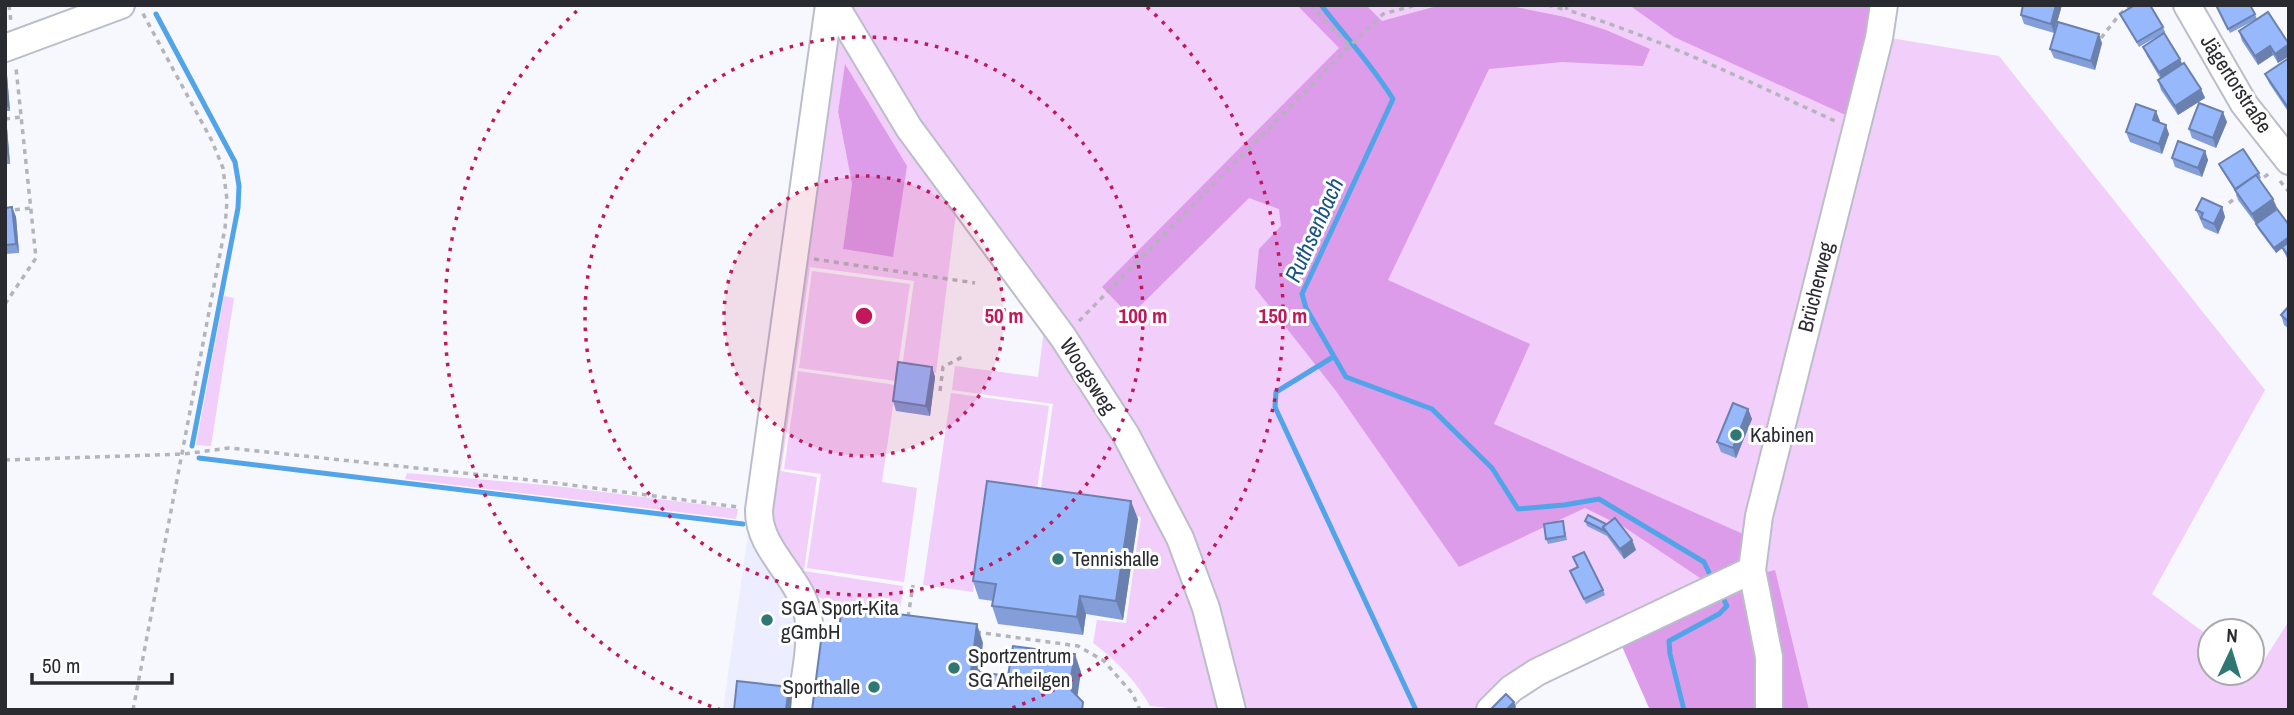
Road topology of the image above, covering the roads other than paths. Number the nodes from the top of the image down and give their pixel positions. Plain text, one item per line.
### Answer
1 (121, 5) edge
2 (832, 5) edge
3 (1884, 5) edge
4 (2187, 5) edge
5 (9, 46) edge
6 (2281, 166) edge
7 (1745, 573) junction
8 (800, 710) edge
9 (1232, 710) edge
10 (1490, 710) edge
11 (1769, 710) edge

1 - 5 street
2 - 8 street
2 - 9 street, Woogsweg
3 - 7 street, Brücherweg
4 - 6 street, Jägertorstraße
7 - 10 street
7 - 11 street, Brücherweg

